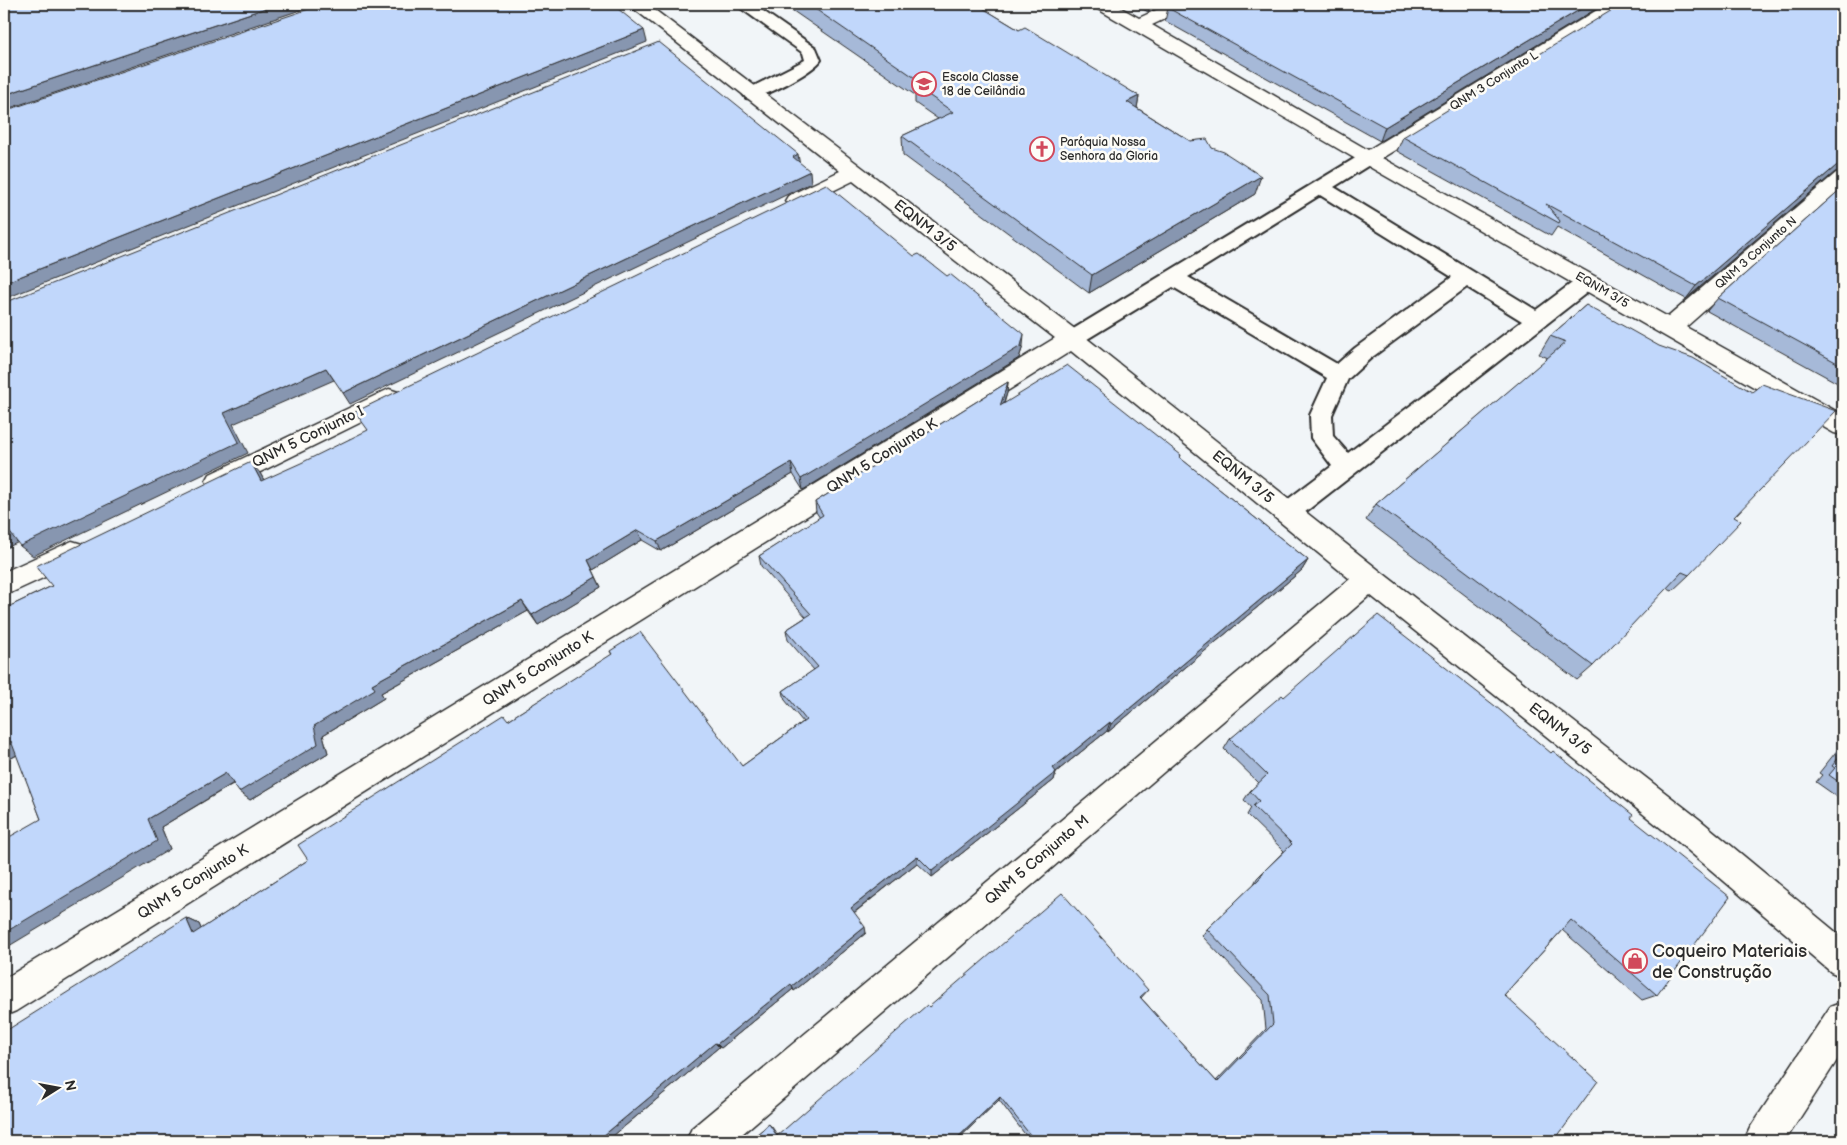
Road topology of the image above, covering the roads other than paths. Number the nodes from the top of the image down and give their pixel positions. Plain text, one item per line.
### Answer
1 (743, 4) edge
2 (1102, 4) edge
3 (1182, 4) edge
4 (1619, 4) edge
5 (644, 5) edge
6 (1138, 25) junction
7 (752, 94) junction
8 (1368, 158) junction
9 (855, 172) junction
10 (1843, 177) edge
11 (1320, 188) junction
12 (774, 211) edge
13 (1466, 277) junction
14 (1172, 278) junction
15 (1587, 282) junction
16 (1536, 320) junction
17 (1670, 328) junction
18 (1072, 339) junction
19 (1339, 375) junction
20 (407, 389) edge
21 (1843, 426) edge
22 (1346, 467) junction
23 (201, 489) edge
24 (1287, 513) junction
25 (93, 542) edge
26 (1370, 579) junction
27 (4, 585) edge
28 (1843, 960) edge
29 (4, 999) edge
30 (1843, 1020) edge
31 (1793, 1097) junction
32 (705, 1141) edge
33 (1763, 1141) edge
34 (1786, 1141) edge

1 - 7 lane
2 - 6 street, EQNM 3/5
3 - 6 street
4 - 8 street, QNM 3 Conjunto L
5 - 7 street, EQNM 3/5
6 - 8 street, EQNM 3/5
7 - 9 street, EQNM 3/5
8 - 11 lane
8 - 15 street, EQNM 3/5
9 - 12 street
9 - 18 street, EQNM 3/5
10 - 17 street, QNM 3 Conjunto N
11 - 13 lane
11 - 14 lane
13 - 16 lane
13 - 19 lane
14 - 18 lane
14 - 19 lane
15 - 16 lane
15 - 17 street, EQNM 3/5
16 - 22 lane
17 - 21 street, EQNM 3/5
18 - 24 street, EQNM 3/5
18 - 29 street, QNM 5 Conjunto K
19 - 22 lane
20 - 23 street, QNM 5 Conjunto I
22 - 24 lane
24 - 26 street, EQNM 3/5
25 - 27 street
26 - 28 street, EQNM 3/5
26 - 32 street, QNM 5 Conjunto M
30 - 31 street
31 - 33 street
31 - 34 street

